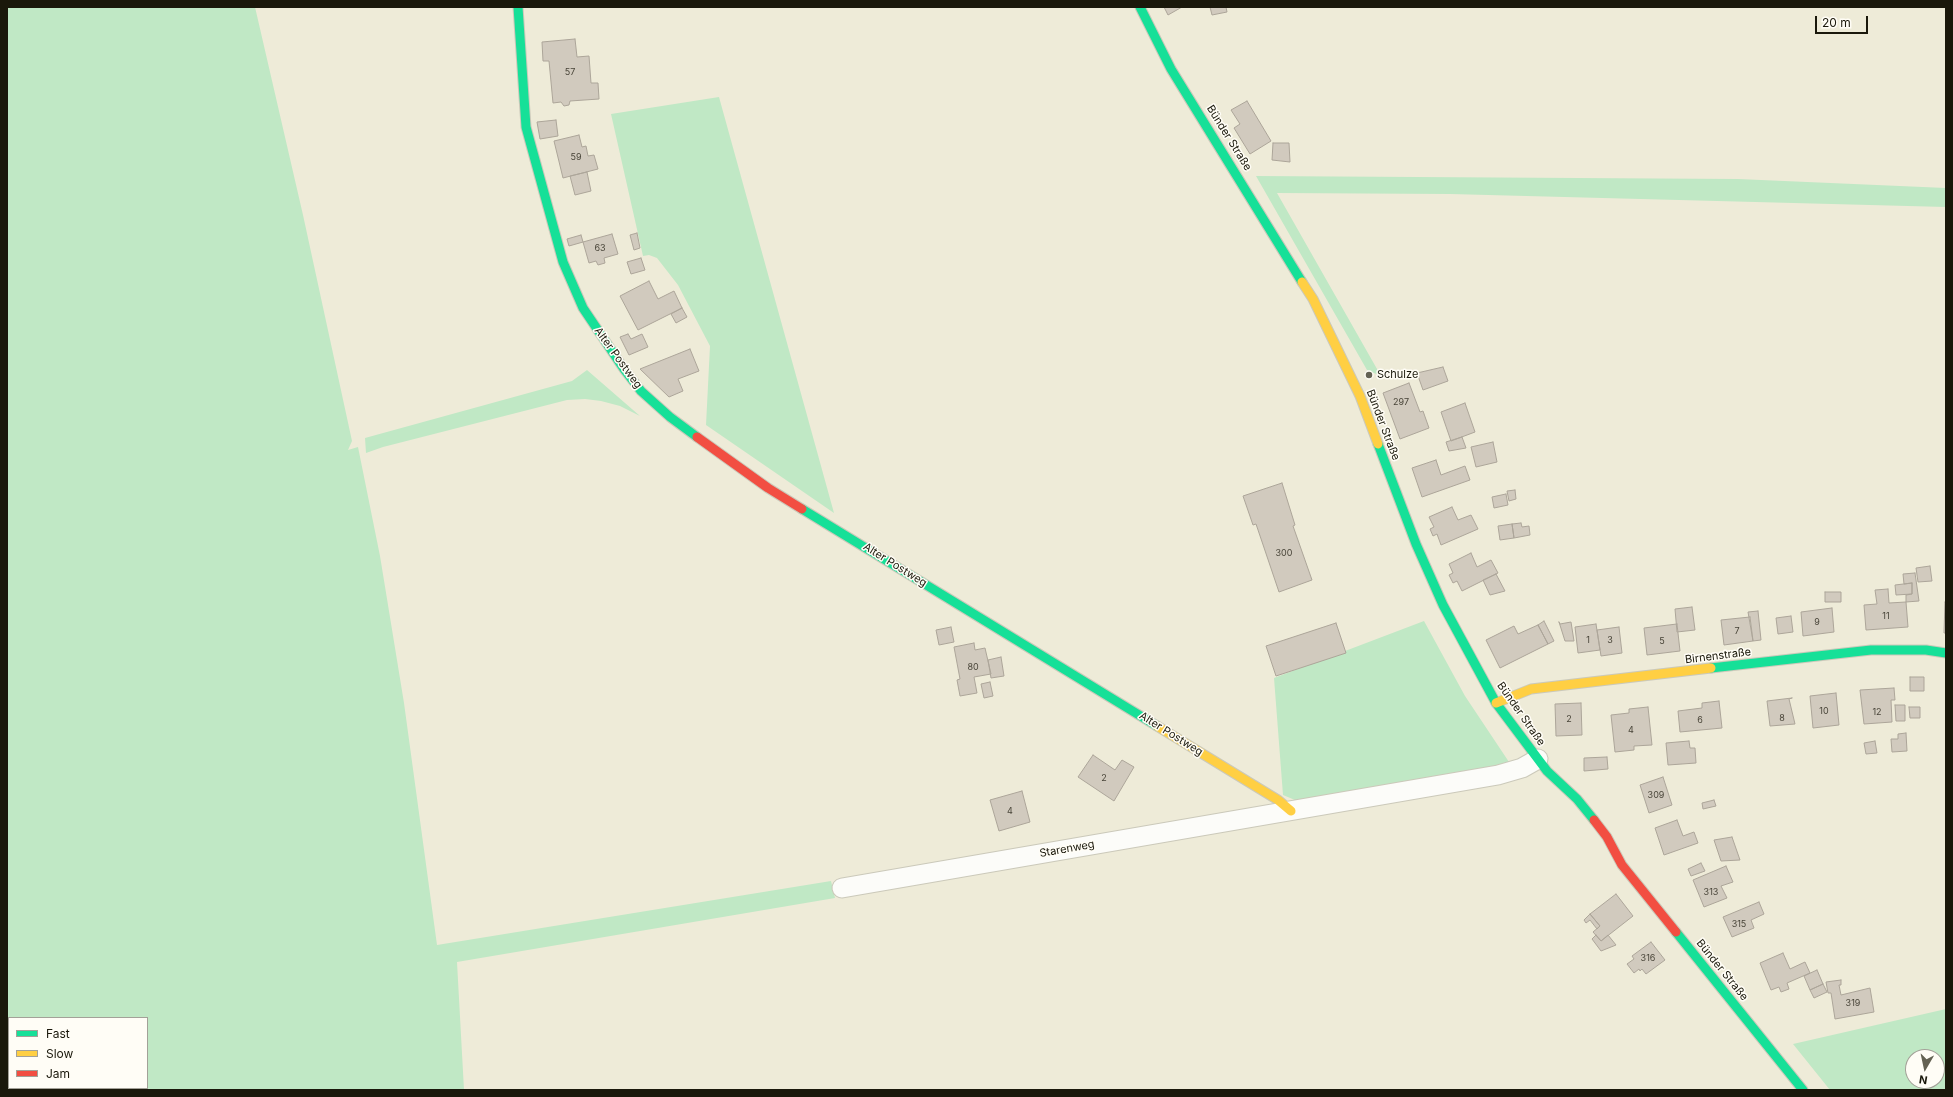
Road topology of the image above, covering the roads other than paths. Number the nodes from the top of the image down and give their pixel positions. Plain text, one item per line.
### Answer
1 (518, 7) edge
2 (1140, 7) edge
3 (1946, 653) edge
4 (1496, 703) junction
5 (1543, 765) junction
6 (1560, 796) dead end
7 (1291, 811) junction
8 (1606, 853) dead end
9 (1622, 865) junction
10 (842, 888) dead end
11 (1804, 1090) edge

1 - 7 street, Alter Postweg
2 - 4 street, Bünder Straße
3 - 4 street, Birnenstraße
4 - 5 street, Bünder Straße
5 - 6 street, Bünder Straße
5 - 7 street
5 - 9 street, Bünder Straße
7 - 10 street, Starenweg
8 - 9 street, Bünder Straße
9 - 11 street, Bünder Straße

